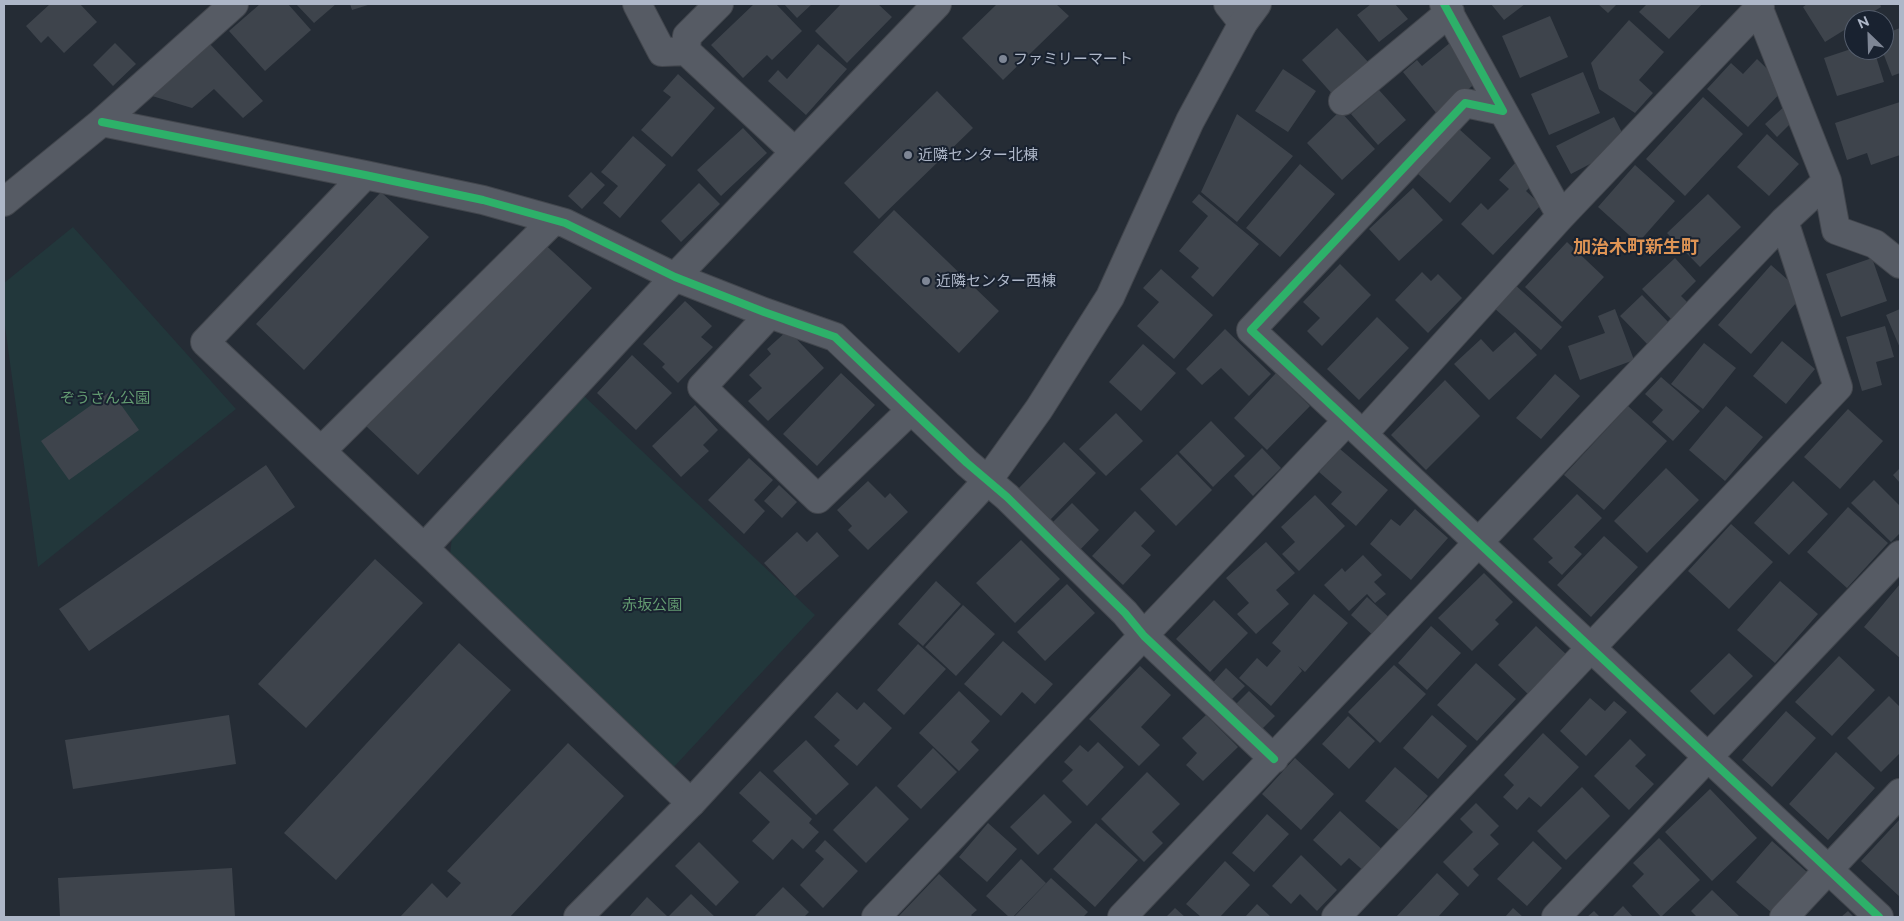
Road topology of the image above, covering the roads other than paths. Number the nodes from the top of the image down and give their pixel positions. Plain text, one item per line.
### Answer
1 (234, 4) edge
2 (637, 4) edge
3 (719, 4) edge
4 (937, 4) edge
5 (1759, 5) edge
6 (1447, 8) edge
7 (1242, 10) edge
8 (686, 51) junction
9 (1343, 101) dead end
10 (1503, 111) junction
11 (102, 122) junction
12 (795, 152) junction
13 (365, 175) junction
14 (1827, 181) junction
15 (4, 202) edge
16 (1561, 216) junction
17 (554, 220) junction
18 (1784, 221) junction
19 (1900, 264) edge
20 (675, 277) junction
21 (770, 314) junction
22 (911, 410) junction
23 (1355, 427) junction
24 (321, 451) junction
25 (988, 480) junction
26 (1478, 544) junction
27 (424, 548) junction
28 (1900, 555) edge
29 (1144, 636) junction
30 (1591, 650) junction
31 (1274, 759) junction
32 (1708, 759) junction
33 (1900, 793) edge
34 (691, 802) junction
35 (1828, 871) junction
36 (578, 917) edge
37 (876, 917) edge
38 (1122, 917) edge
39 (1336, 917) edge
40 (1556, 917) edge
41 (1784, 917) edge
42 (1879, 917) edge

1 - 11 street
2 - 8 street
3 - 8 street
4 - 12 street
5 - 14 street
5 - 16 street
6 - 9 street
6 - 10 street
7 - 25 street
8 - 12 street
10 - 16 street
10 - 23 street
11 - 13 street
11 - 15 street
12 - 20 street
13 - 17 street
13 - 24 street
14 - 18 street
14 - 19 street
16 - 23 street
17 - 20 street
17 - 24 street
18 - 26 street
18 - 30 street
20 - 21 street
20 - 27 street
21 - 22 street
21 - 22 street
22 - 25 street
23 - 26 street
23 - 29 street
24 - 27 street
25 - 29 street
25 - 34 street
26 - 30 street
26 - 31 street
27 - 34 street
28 - 32 street
29 - 31 street
29 - 37 street
30 - 32 street
30 - 39 street
31 - 38 street
32 - 35 street
32 - 40 street
33 - 35 street
34 - 36 street
35 - 41 street
35 - 42 street

